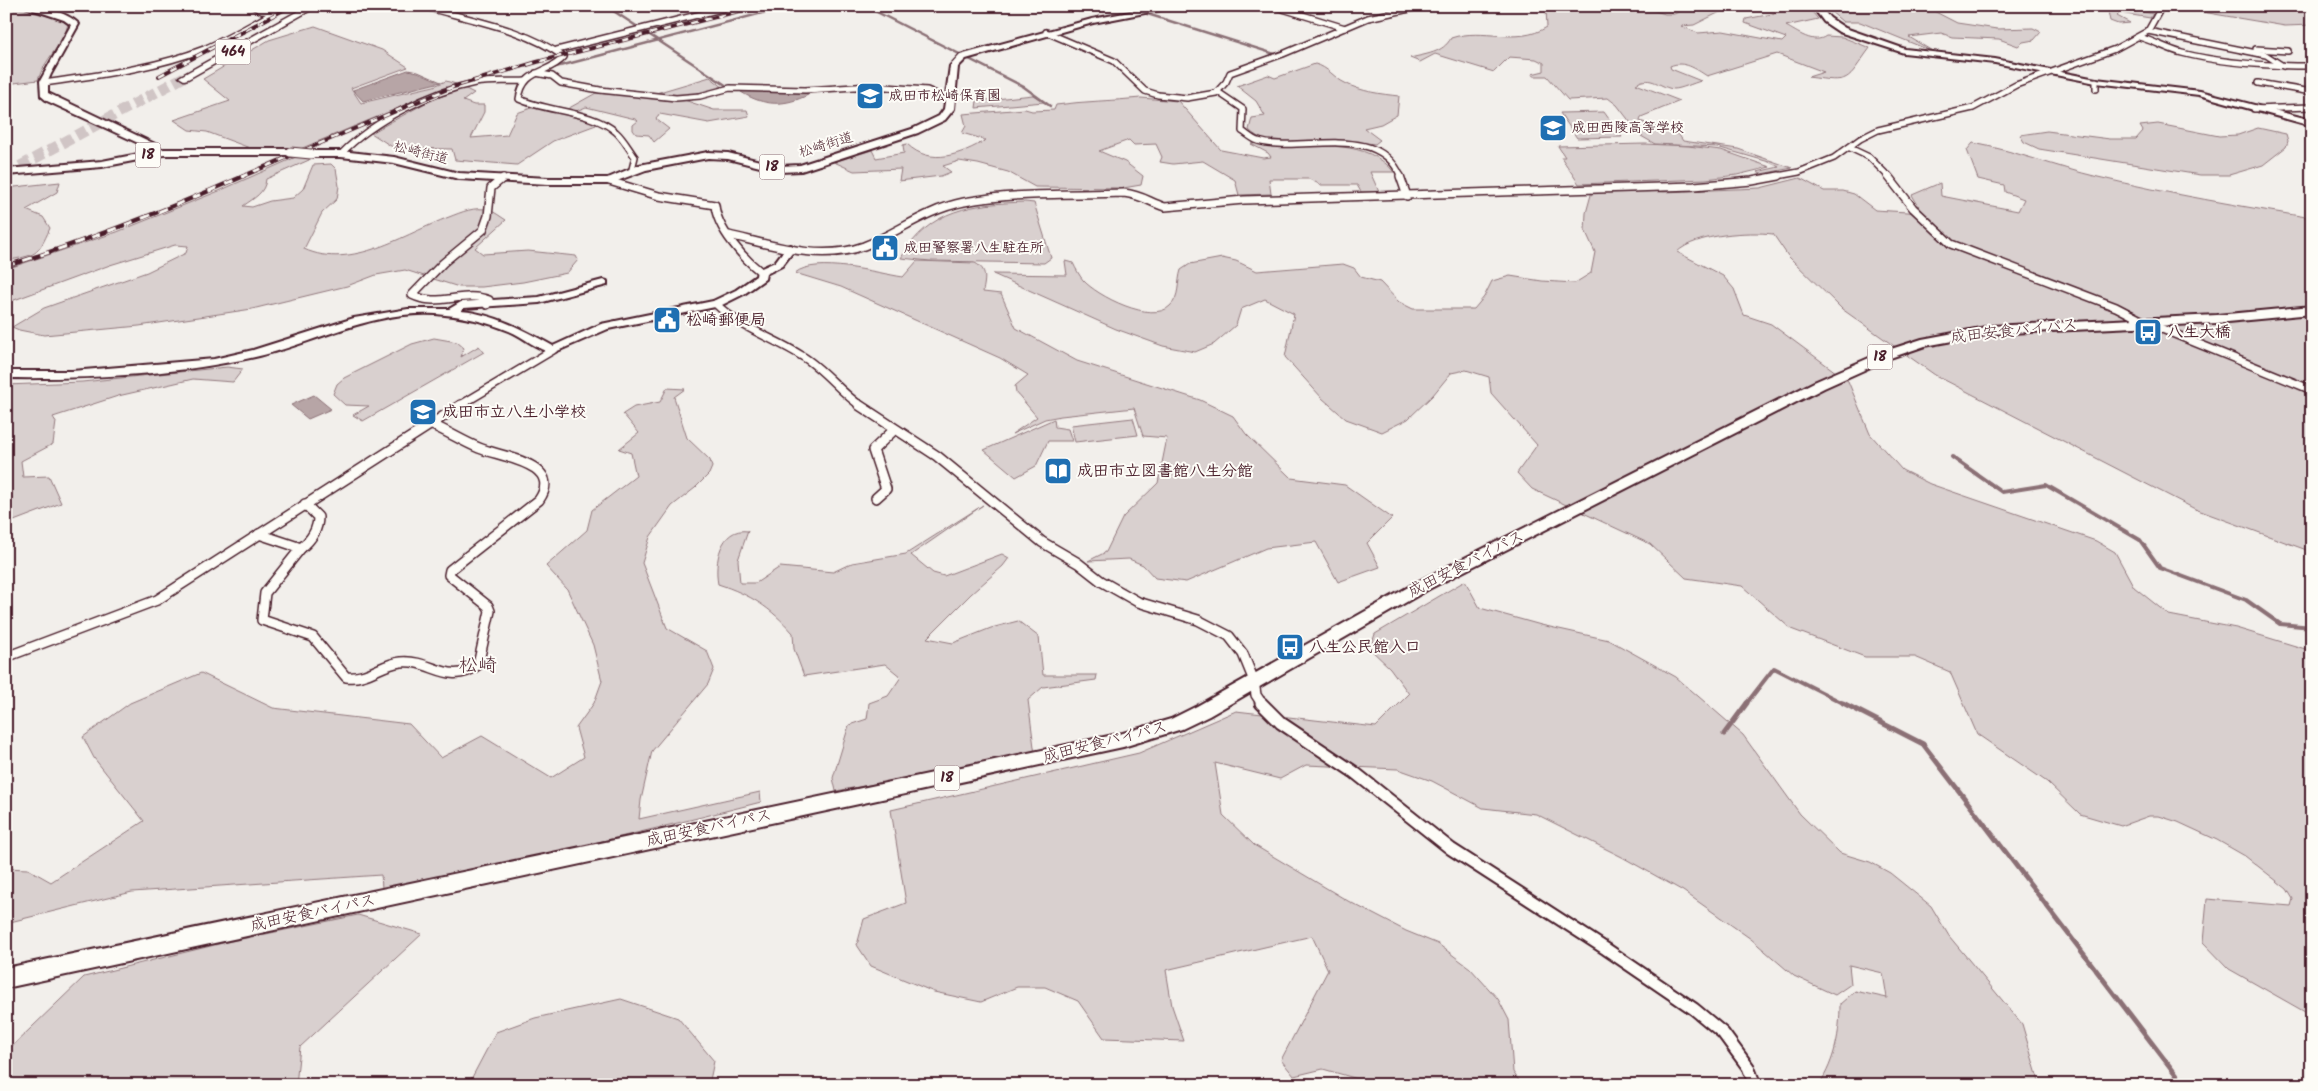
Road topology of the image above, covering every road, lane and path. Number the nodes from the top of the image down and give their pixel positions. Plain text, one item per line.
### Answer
1 (25, 6) edge
2 (253, 6) edge
3 (285, 6) edge
4 (303, 6) edge
5 (314, 6) edge
6 (422, 6) edge
7 (734, 6) edge
8 (1177, 6) edge
9 (1273, 6) edge
10 (1423, 6) edge
11 (1816, 6) edge
12 (2162, 6) edge
13 (275, 12) junction
14 (276, 25) junction
15 (1345, 28) junction
16 (2148, 30) junction
17 (1046, 32) junction
18 (2139, 37) junction
19 (557, 50) junction
20 (2242, 51) junction
21 (2288, 51) dead end
22 (2284, 66) junction
23 (2312, 66) edge
24 (536, 73) junction
25 (2048, 73) junction
26 (180, 77) tunnel mouth
27 (525, 81) junction
28 (44, 83) junction
29 (2258, 83) dead end
30 (1218, 92) junction
31 (2312, 92) edge
32 (950, 100) junction
33 (2312, 107) edge
34 (2254, 109) junction
35 (2312, 123) edge
36 (1850, 148) junction
37 (156, 153) junction
38 (341, 154) junction
39 (635, 170) junction
40 (6, 172) edge
41 (503, 178) junction
42 (609, 181) junction
43 (1407, 196) junction
44 (729, 235) junction
45 (791, 248) junction
46 (761, 272) junction
47 (603, 284) dead end
48 (716, 304) junction
49 (487, 305) junction
50 (2312, 310) edge
51 (453, 312) junction
52 (2145, 322) junction
53 (553, 350) junction
54 (6, 374) edge
55 (2312, 390) edge
56 (430, 424) junction
57 (894, 430) junction
58 (876, 498) dead end
59 (304, 504) junction
60 (259, 534) junction
61 (301, 548) junction
62 (6, 657) edge
63 (1254, 681) junction
64 (6, 978) edge
65 (1755, 1085) edge

1 - 28 street
2 - 13 street
3 - 13 street
4 - 14 highway, 464
5 - 14 highway, 464
6 - 19 street
7 - 19 street
8 - 17 main road, 松崎街道 / 18
9 - 15 street
10 - 15 street
11 - 25 street
12 - 16 street
13 - 28 street
14 - 26 highway, 464
15 - 30 street
16 - 18 street
16 - 20 street
17 - 30 street
17 - 32 main road, 松崎街道 / 18
18 - 22 street
18 - 25 street
19 - 24 street
20 - 21 street
20 - 22 street
22 - 23 street
24 - 27 street
24 - 32 street
25 - 34 street
25 - 36 street
27 - 38 street
27 - 39 street
28 - 37 street
29 - 31 street
30 - 43 street
32 - 39 main road, 松崎街道 / 18
33 - 34 street
34 - 35 street
36 - 43 street
36 - 52 street
37 - 38 main road, 松崎街道 / 18, bridge
37 - 40 main road, 18
38 - 41 main road, 松崎街道 / 18
39 - 42 main road, 松崎街道 / 18
41 - 42 main road, 松崎街道 / 18
41 - 49 street
42 - 44 street
43 - 45 street
44 - 45 street
44 - 46 street
45 - 46 street
46 - 48 street
47 - 49 street
48 - 53 street
48 - 57 street
49 - 51 street
50 - 52 main road, 成田安食バイパス / 18
51 - 53 street
51 - 54 street
52 - 55 street
52 - 63 main road, 成田安食バイパス / 18
53 - 56 street
56 - 59 street
56 - 61 street
57 - 58 street
57 - 63 street
59 - 60 street
59 - 61 street
60 - 61 street
60 - 62 street
63 - 64 main road, 成田安食バイパス / 18
63 - 65 street

